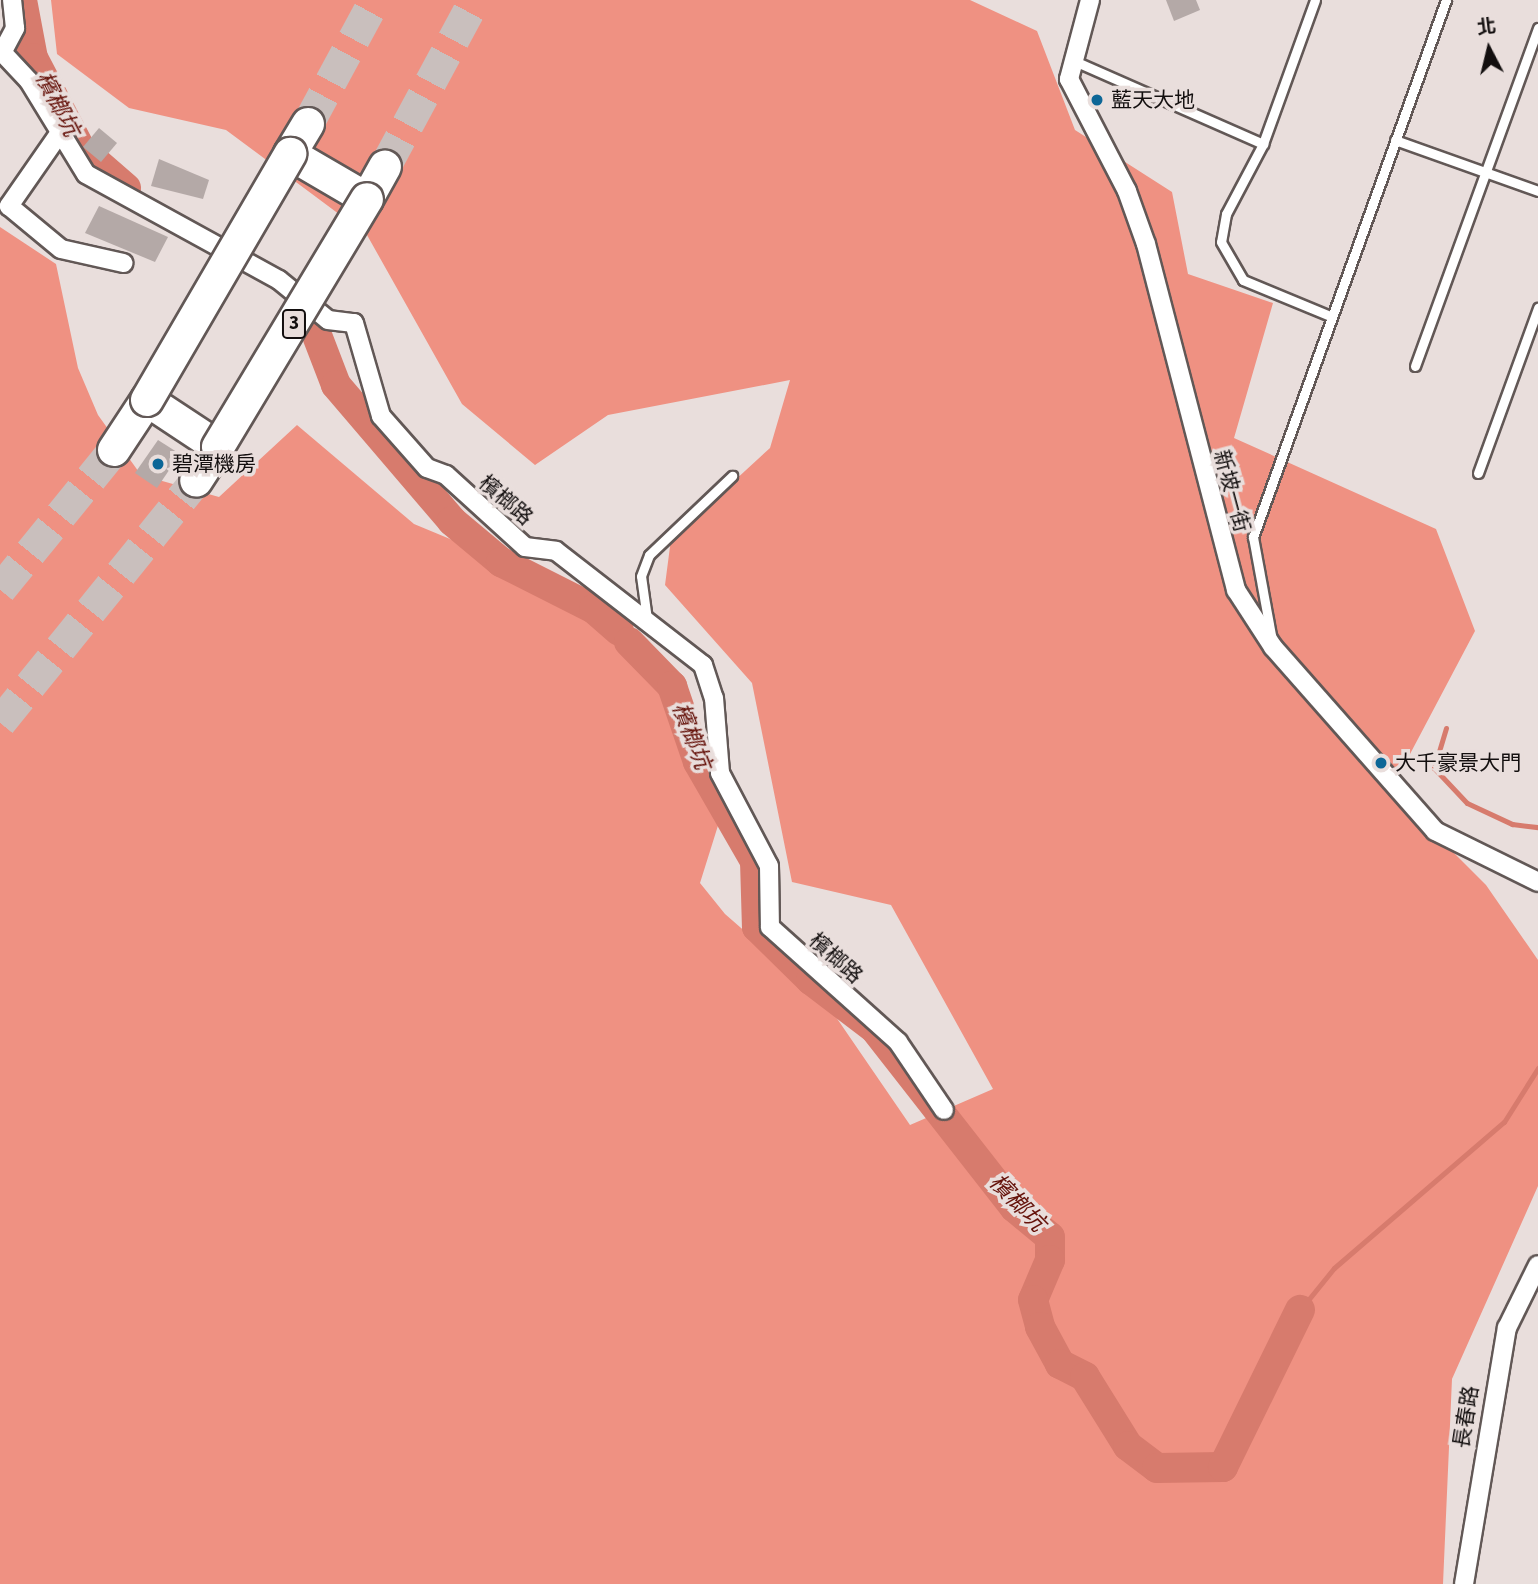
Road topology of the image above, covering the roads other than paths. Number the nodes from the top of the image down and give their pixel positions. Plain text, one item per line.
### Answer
1 (12, 0) edge
2 (1090, 0) edge
3 (1315, 0) edge
4 (1446, 0) edge
5 (1538, 27) edge
6 (2, 51) edge
7 (1070, 59) junction
8 (307, 124) tunnel mouth
9 (59, 134) junction
10 (1395, 140) junction
11 (1263, 144) junction
12 (290, 155) junction
13 (385, 167) tunnel mouth
14 (1486, 170) junction
15 (1538, 191) edge
16 (367, 199) junction
17 (4, 204) edge
18 (123, 263) dead end
19 (1538, 308) edge
20 (1328, 316) junction
21 (1415, 366) dead end
22 (147, 401) junction
23 (219, 447) junction
24 (114, 450) tunnel mouth
25 (1478, 473) dead end
26 (732, 476) dead end
27 (196, 481) tunnel mouth
28 (648, 624) junction
29 (1273, 647) junction
30 (1538, 882) edge
31 (944, 1110) dead end
32 (1538, 1265) edge
33 (1464, 1584) edge

1 - 6 street
2 - 7 street, 新坡一街
3 - 11 lane
4 - 10 lane
5 - 14 lane
6 - 9 street, 檳榔路
7 - 11 lane
7 - 29 street, 新坡一街
8 - 12 highway
9 - 17 street
9 - 28 street, 檳榔路
10 - 14 lane
10 - 20 lane
11 - 20 lane
12 - 16 highway
12 - 22 highway, bridge
13 - 16 highway, 3
14 - 15 lane
14 - 21 lane
16 - 23 highway, 3, bridge
17 - 18 street
19 - 25 lane
20 - 29 lane
22 - 23 highway
22 - 24 highway
23 - 27 highway, 3
26 - 28 lane
28 - 31 street, 檳榔路
29 - 30 street, 新坡一街
32 - 33 street, 長春路

